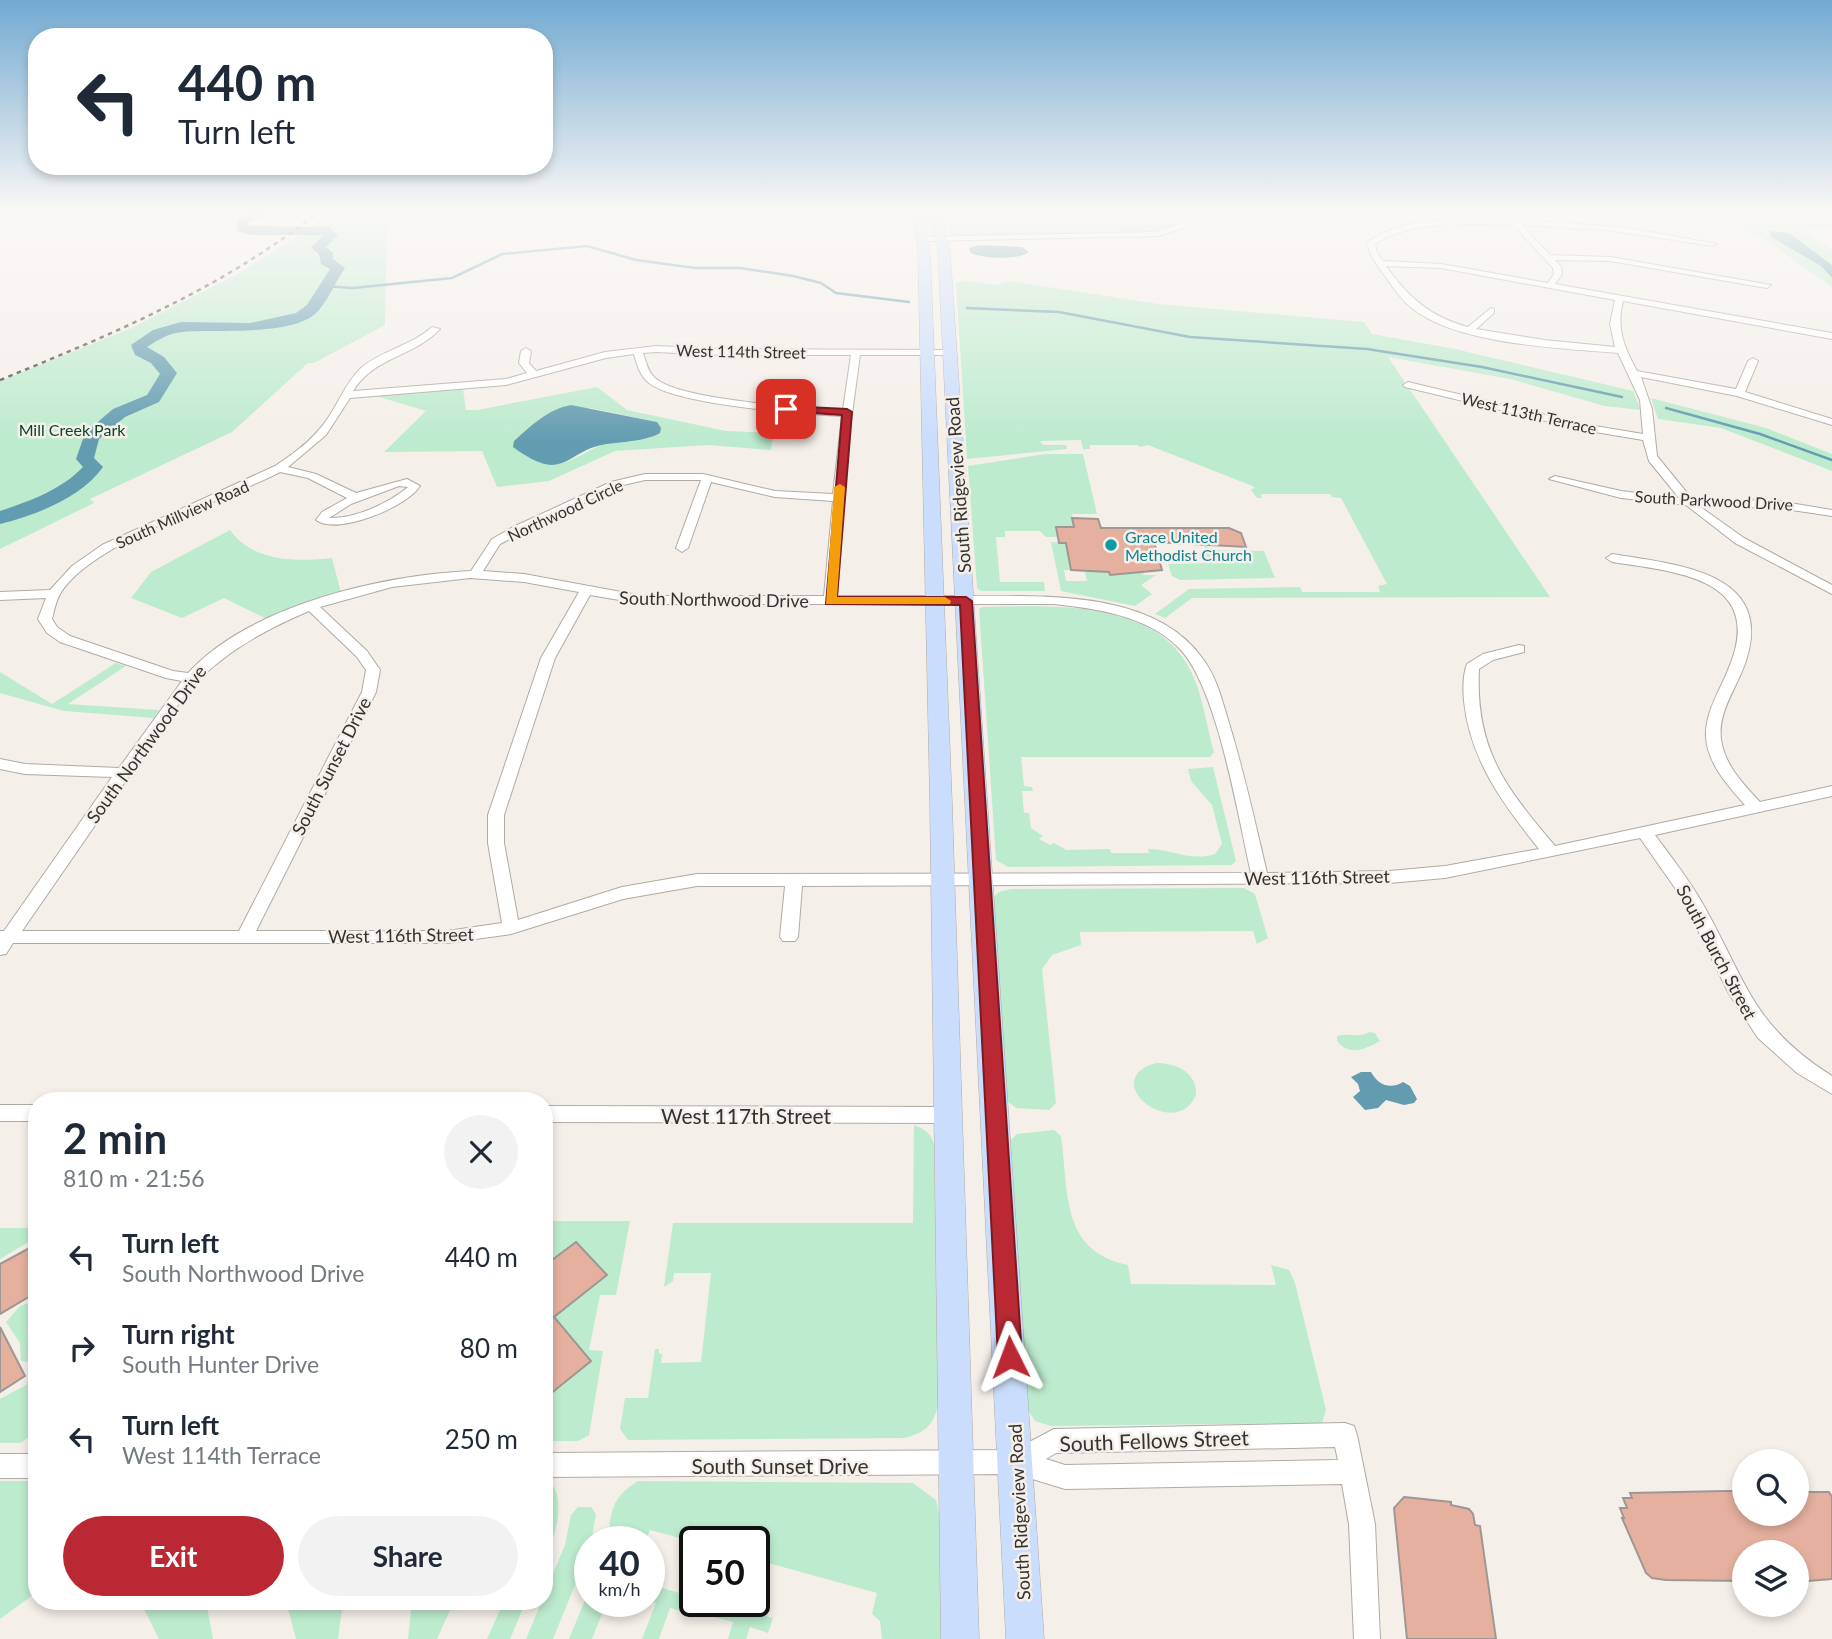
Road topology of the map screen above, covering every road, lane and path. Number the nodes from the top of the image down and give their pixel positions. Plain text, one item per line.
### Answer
1 (935, 287) edge
2 (1401, 287) edge
3 (1565, 287) edge
4 (1620, 297) junction
5 (1491, 311) dead end
6 (435, 328) dead end
7 (1471, 329) junction
8 (1832, 336) edge
9 (1622, 350) junction
10 (526, 351) dead end
11 (637, 351) junction
12 (856, 352) junction
13 (939, 352) junction
14 (1753, 361) dead end
15 (1634, 373) junction
16 (535, 376) junction
17 (1408, 384) dead end
18 (1739, 393) junction
19 (347, 394) junction
20 (847, 412) junction
21 (1832, 422) edge
22 (1650, 438) junction
23 (279, 468) junction
24 (707, 478) junction
25 (1555, 479) dead end
26 (357, 498) junction
27 (839, 498) junction
28 (1687, 502) junction
29 (1832, 513) edge
30 (682, 548) dead end
31 (1612, 558) dead end
32 (475, 574) junction
33 (1832, 590) edge
34 (585, 593) junction
35 (52, 594) junction
36 (0, 596) edge
37 (830, 601) junction
38 (935, 601) junction
39 (966, 601) junction
40 (312, 607) junction
41 (1519, 649) dead end
42 (192, 678) junction
43 (0, 764) edge
44 (122, 773) junction
45 (1832, 791) edge
46 (1758, 809) junction
47 (1646, 833) junction
48 (1551, 852) junction
49 (1260, 877) junction
50 (794, 880) junction
51 (943, 881) junction
52 (982, 881) junction
53 (511, 928) junction
54 (244, 937) junction
55 (789, 937) dead end
56 (3, 941) edge
57 (1832, 1086) edge
58 (0, 1112) edge
59 (28, 1113) edge
60 (553, 1114) edge
61 (948, 1115) junction
62 (1017, 1462) junction
63 (553, 1465) edge
64 (955, 1465) junction
65 (0, 1466) edge
66 (28, 1466) edge
67 (1352, 1472) junction
68 (960, 1639) edge
69 (1025, 1639) edge
70 (1367, 1639) edge

1 - 13 main road, South Ridgeview Road
2 - 7 street
3 - 4 street
4 - 8 street
4 - 9 street
5 - 7 street
6 - 19 street, South Millview Road
7 - 9 street
9 - 15 street
10 - 16 street
11 - 12 street, West 114th Street
11 - 16 street, West 114th Street
11 - 20 street
12 - 13 street, West 114th Street
12 - 20 street
13 - 38 main road, South Ridgeview Road
13 - 39 main road, South Ridgeview Road
14 - 18 street
15 - 18 street
15 - 22 street
16 - 19 street, West 114th Street
17 - 22 street, West 113th Terrace
18 - 21 street
19 - 23 street, South Millview Road
20 - 27 street
22 - 28 street
23 - 26 street
23 - 35 street, South Millview Road
24 - 27 street, Northwood Circle
24 - 30 street
24 - 32 street, Northwood Circle
25 - 28 street, South Parkwood Drive
26 - 26 street
27 - 37 street
28 - 29 street, South Parkwood Drive
28 - 33 street
31 - 46 street
32 - 34 street, South Northwood Drive
32 - 40 street, South Northwood Drive
34 - 37 street, South Northwood Drive
34 - 53 street
35 - 36 street
35 - 42 street
37 - 38 street, South Northwood Drive
38 - 39 street, South Northwood Drive
38 - 51 main road, South Ridgeview Road
39 - 49 street, South Northwood Drive
39 - 52 main road, South Ridgeview Road
40 - 42 street, South Northwood Drive
40 - 54 street, South Sunset Drive
41 - 48 street
42 - 44 street, South Northwood Drive
43 - 44 street
44 - 56 street, South Northwood Drive
45 - 46 street, West 116th Street
46 - 47 street, West 116th Street
47 - 48 street, West 116th Street
47 - 57 street, South Burch Street
48 - 49 street, West 116th Street
49 - 52 street, West 116th Street
50 - 51 street, West 116th Street
50 - 53 street, West 116th Street
50 - 55 street
51 - 52 street, West 116th Street
51 - 61 main road, South Ridgeview Road
52 - 62 main road, South Ridgeview Road
53 - 54 street, West 116th Street
54 - 56 street, West 116th Street
58 - 59 street
60 - 61 street, West 117th Street
61 - 64 main road, South Ridgeview Road
62 - 64 street, South Sunset Drive
62 - 67 street, South Fellows Street
62 - 67 street, South Fellows Street
62 - 69 main road, South Ridgeview Road
63 - 64 street, South Sunset Drive
64 - 68 main road, South Ridgeview Road
65 - 66 street
67 - 70 street, South Fellows Street

